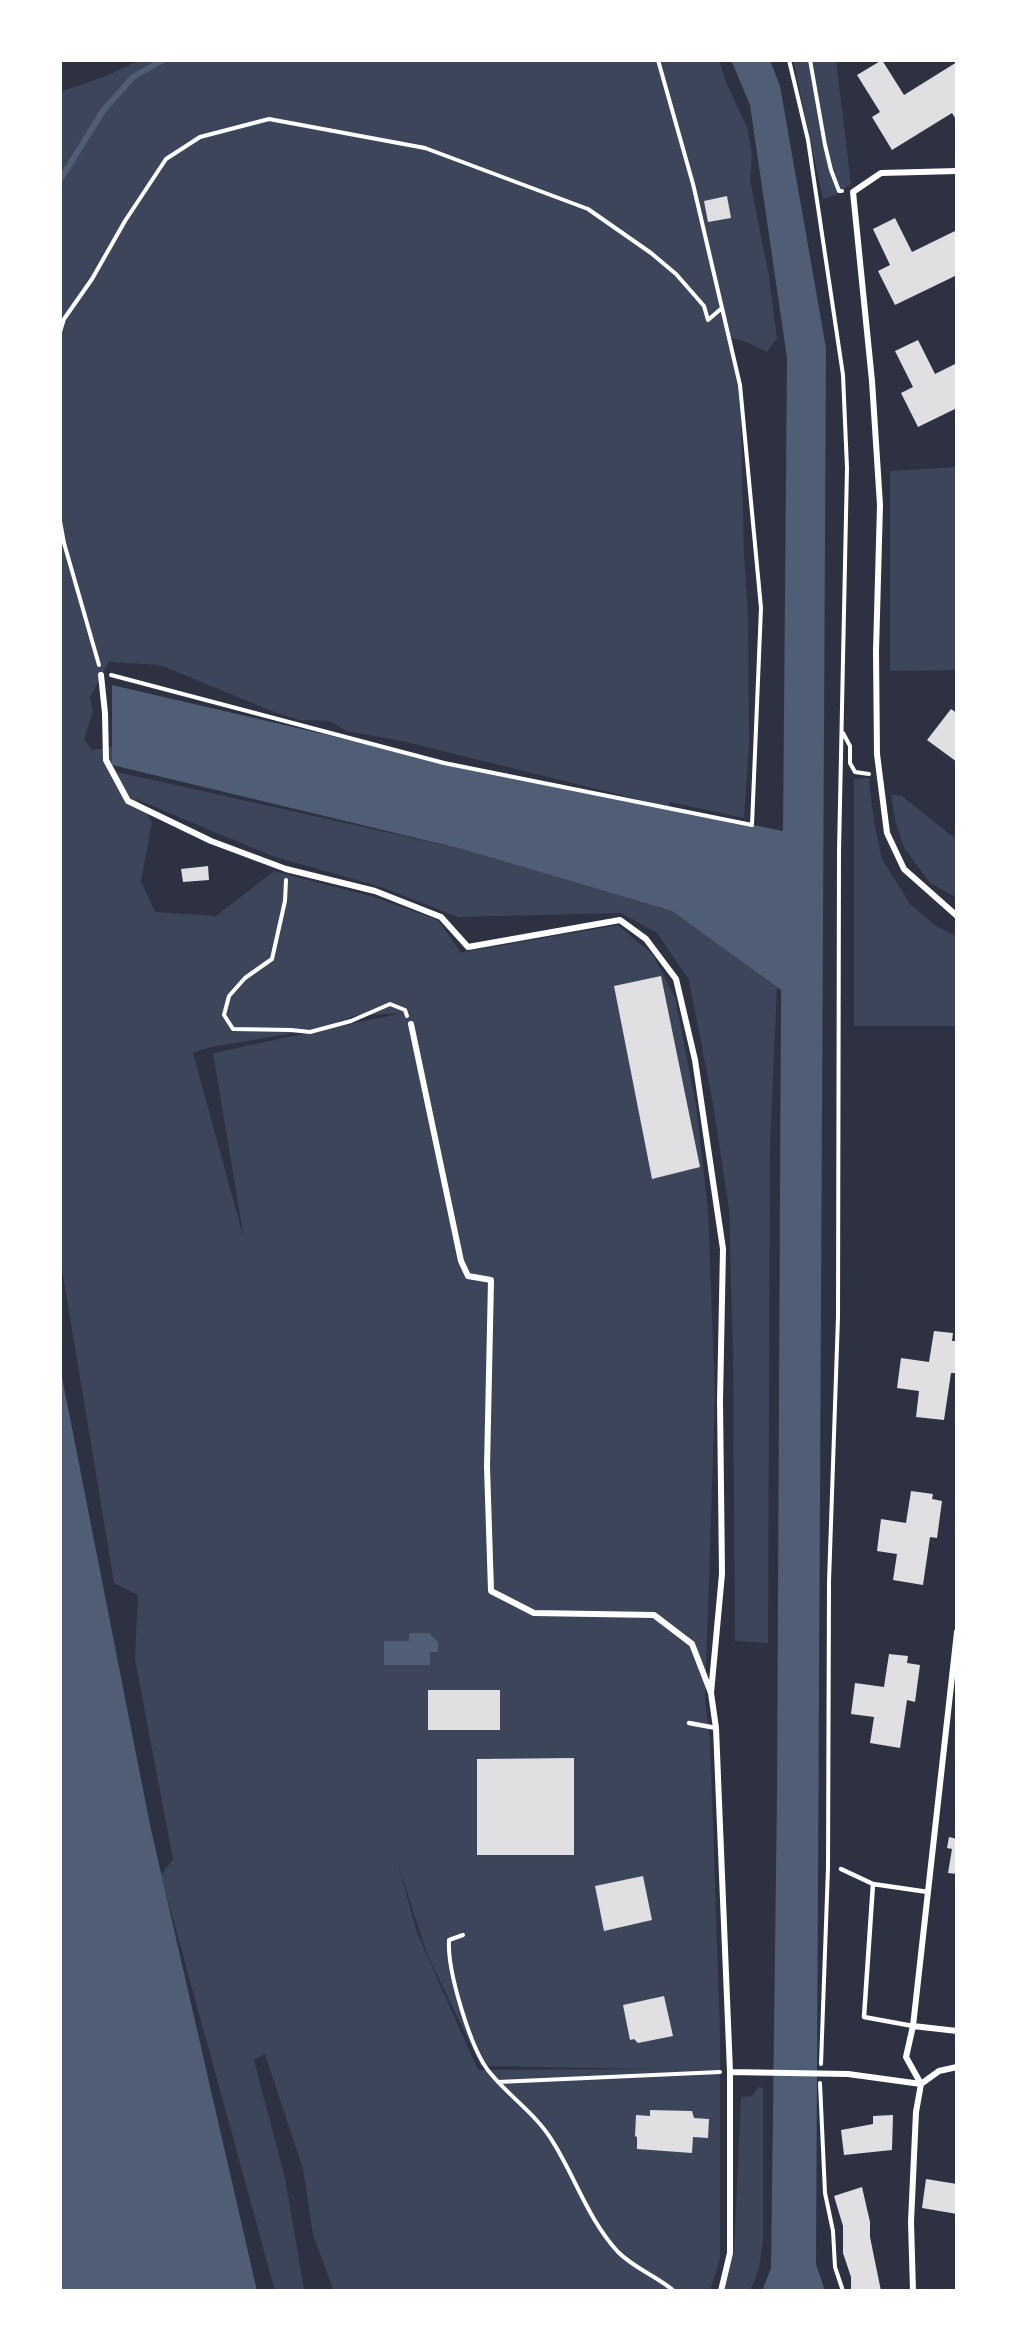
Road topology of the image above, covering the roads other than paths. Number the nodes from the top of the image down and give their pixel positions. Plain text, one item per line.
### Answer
1 (957, 171) edge
2 (101, 675) road end
3 (957, 916) edge
4 (411, 1024) road end
5 (957, 1632) edge
6 (711, 1694) junction
7 (689, 1723) dead end
8 (716, 1728) junction
9 (841, 1869) dead end
10 (873, 1884) junction
11 (928, 1892) junction
12 (913, 2026) junction
13 (957, 2031) edge
14 (957, 2067) edge
15 (730, 2072) junction
16 (921, 2084) junction
17 (721, 2291) edge
18 (912, 2291) edge

1 - 3 street
2 - 6 street
4 - 6 street
5 - 11 street
6 - 8 street
7 - 8 lane
8 - 15 street
9 - 10 lane
10 - 11 lane
10 - 12 lane
11 - 12 street
12 - 13 street
12 - 16 street
14 - 16 street
15 - 16 street
15 - 17 street
16 - 18 street

